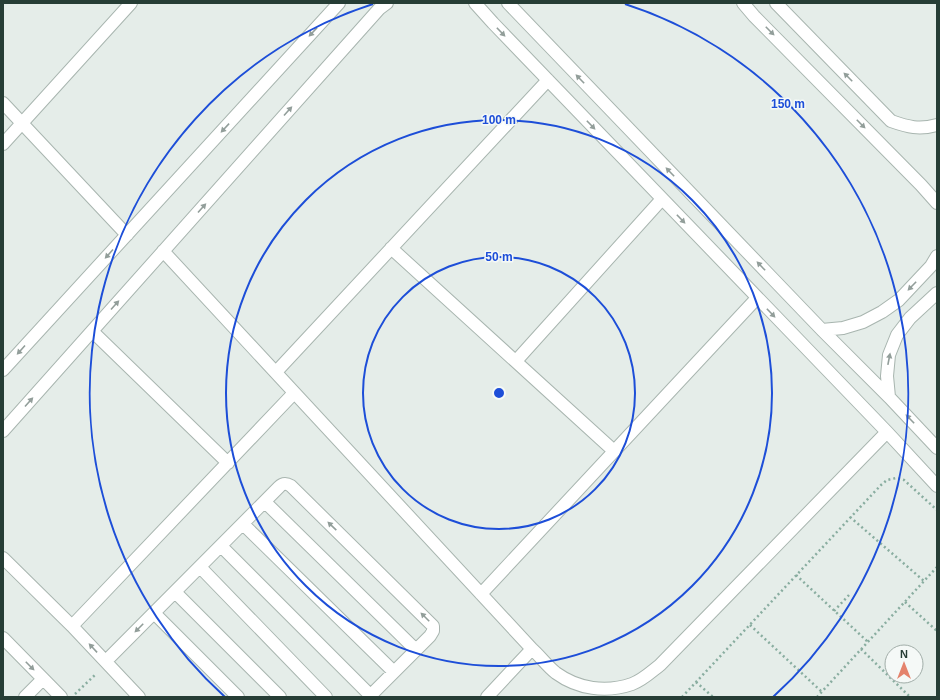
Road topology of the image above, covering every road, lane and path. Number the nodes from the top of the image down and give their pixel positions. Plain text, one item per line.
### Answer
1 (131, 3) edge
2 (339, 3) edge
3 (387, 3) edge
4 (474, 3) edge
5 (508, 3) edge
6 (743, 3) edge
7 (776, 3) edge
8 (790, 3) edge
9 (790, 18) junction
10 (548, 80) junction
11 (3, 103) edge
12 (22, 123) junction
13 (937, 126) edge
14 (3, 144) edge
15 (662, 199) junction
16 (937, 203) edge
17 (127, 235) junction
18 (391, 248) junction
19 (163, 251) junction
20 (937, 256) edge
21 (937, 293) edge
22 (757, 298) junction
23 (92, 330) junction
24 (822, 330) junction
25 (516, 361) junction
26 (3, 370) edge
27 (276, 372) junction
28 (294, 392) junction
29 (889, 397) junction
30 (3, 431) edge
31 (887, 432) junction
32 (937, 448) edge
33 (614, 451) junction
34 (228, 463) junction
35 (937, 486) edge
36 (265, 502) junction
37 (937, 510) edge
38 (850, 517) junction
39 (243, 524) junction
40 (221, 546) junction
41 (3, 558) edge
42 (200, 567) junction
43 (937, 567) edge
44 (796, 576) junction
45 (924, 581) junction
46 (175, 592) junction
47 (481, 594) junction
48 (849, 595) dead end
49 (905, 602) junction
50 (834, 610) junction
51 (154, 613) junction
52 (750, 625) junction
53 (72, 626) junction
54 (937, 631) edge
55 (3, 638) edge
56 (868, 642) junction
57 (532, 649) junction
58 (861, 649) junction
59 (416, 650) junction
60 (107, 662) junction
61 (394, 672) junction
62 (43, 679) junction
63 (696, 682) junction
64 (822, 692) junction
65 (370, 696) edge
66 (25, 697) edge
67 (60, 697) edge
68 (72, 697) edge
69 (139, 697) edge
70 (238, 697) edge
71 (280, 697) edge
72 (326, 697) edge
73 (487, 697) edge
74 (682, 697) edge
75 (712, 697) edge
76 (817, 697) edge
77 (910, 697) edge

1 - 12 street
2 -> 17 street
19 -> 3 street
4 -> 10 street
24 -> 5 street
6 -> 16 street
7 - 9 street
8 - 9 street
13 -> 9 street
10 -> 15 street
10 - 18 street
11 - 12 street
12 - 14 street
12 - 17 street
15 -> 22 street
15 - 25 street
17 -> 26 street
18 - 25 street
18 - 27 street
23 -> 19 street
19 - 27 street
20 -> 24 street
29 -> 21 street
22 -> 31 street
22 - 33 street
30 -> 23 street
23 - 34 street
24 - 29 street
25 - 33 street
27 - 28 street
28 - 34 street
28 - 47 street
32 -> 29 street
31 - 35 street
31 - 57 street
33 - 47 street
34 - 53 street
36 - 39 street
36 - 59 street
59 -> 36 street
37 - 38 path
38 - 44 path
38 - 45 path
39 - 40 street
39 - 61 street
40 - 42 street
40 - 65 street
41 - 53 street
42 - 46 street
42 - 72 street
43 - 45 path
44 - 50 path
44 - 52 path
45 - 49 path
46 - 51 street
46 - 71 street
47 - 57 street
48 - 50 path
49 - 54 path
49 - 56 path
50 - 56 path
51 -> 60 street
51 - 70 street
52 - 63 path
52 - 64 path
60 -> 53 street
55 -> 62 street
56 - 58 path
57 - 73 street
58 - 64 path
58 - 77 path
59 - 61 street
60 - 68 path
60 - 69 street
61 - 65 street
62 - 66 street
62 - 67 street
63 - 74 path
63 - 75 path
64 - 76 path

